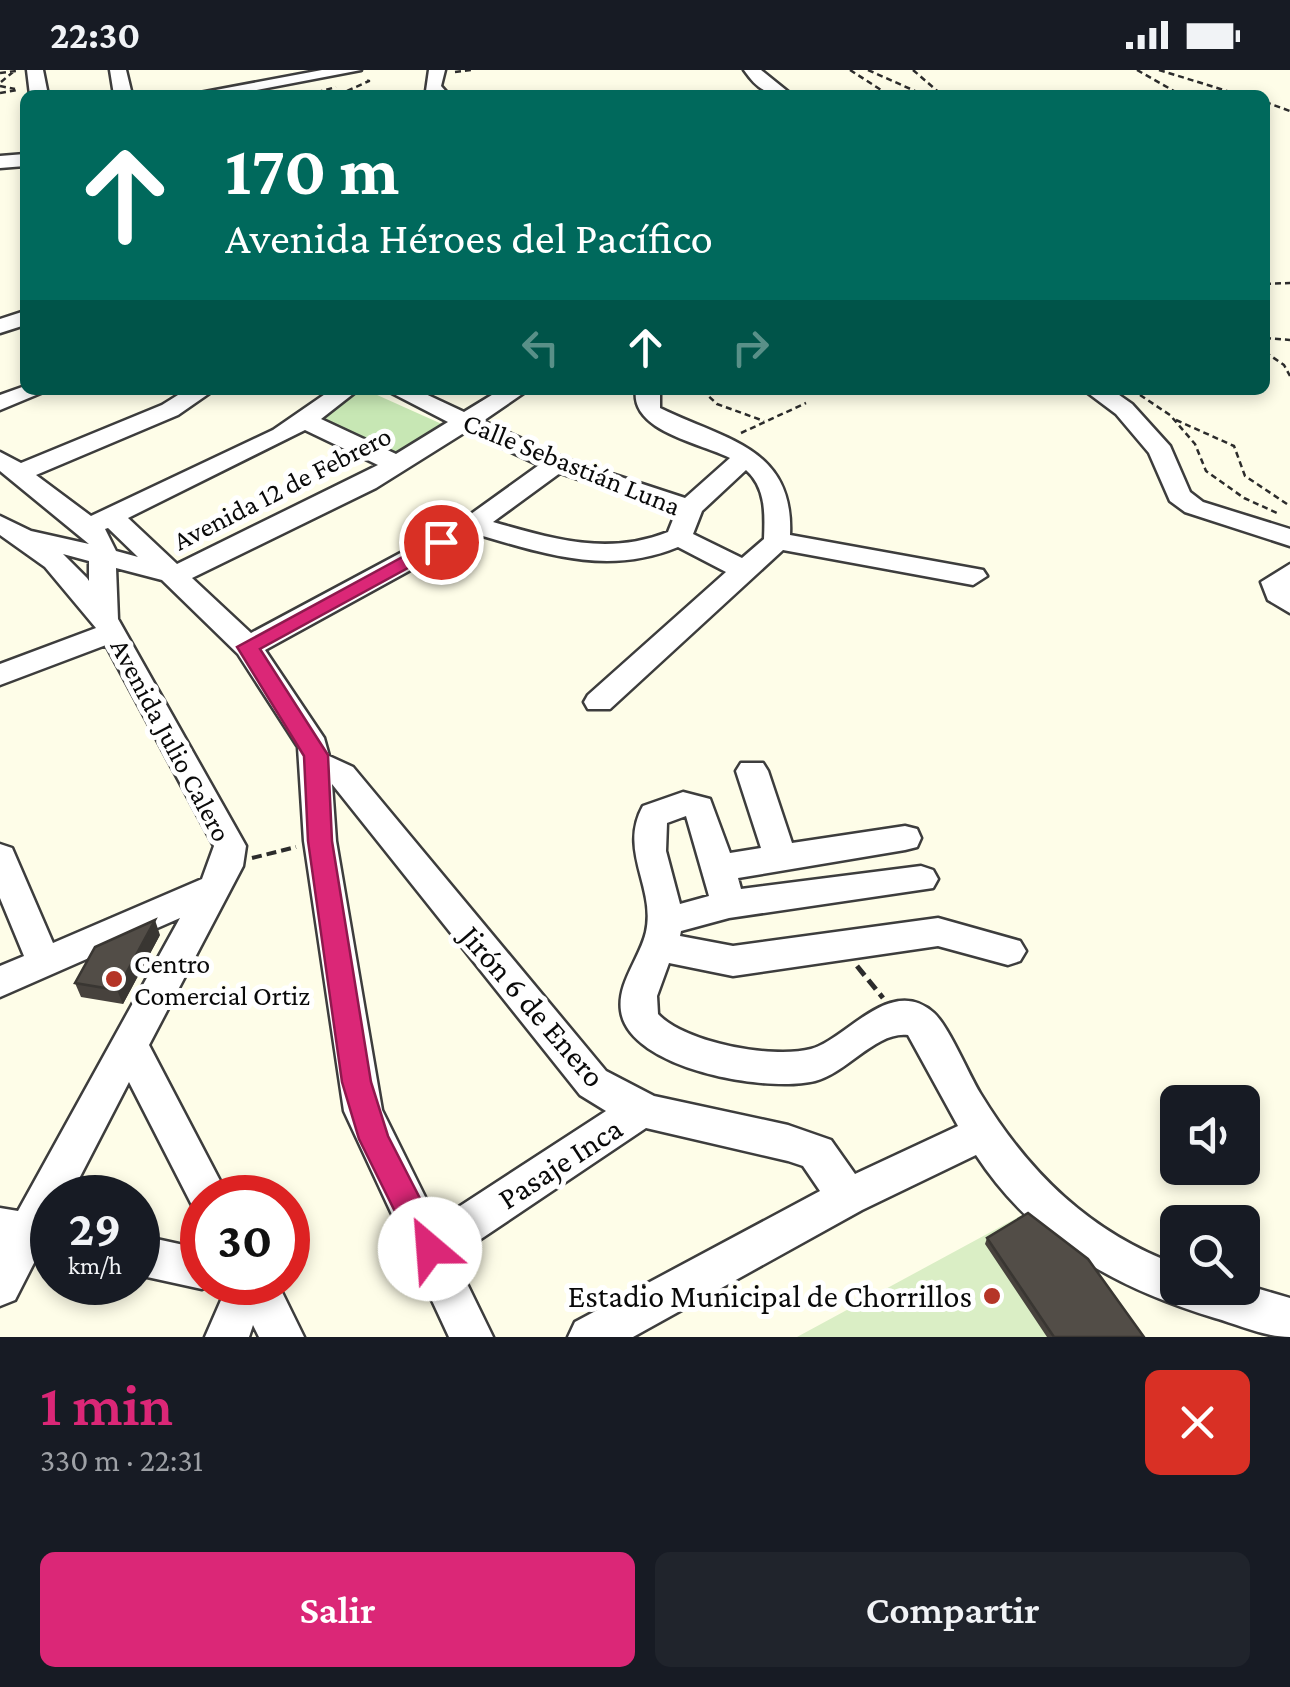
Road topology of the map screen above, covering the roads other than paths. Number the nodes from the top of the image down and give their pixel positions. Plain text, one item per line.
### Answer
1 (352, 70) edge
2 (752, 70) edge
3 (261, 77) edge
4 (310, 81) edge
5 (196, 90) edge
6 (774, 90) edge
7 (194, 395) edge
8 (340, 395) edge
9 (409, 395) edge
10 (508, 395) edge
11 (646, 395) edge
12 (1103, 395) edge
13 (306, 422) junction
14 (466, 422) junction
15 (735, 451) junction
16 (557, 464) junction
17 (398, 465) junction
18 (10, 466) edge
19 (690, 508) junction
20 (99, 522) junction
21 (473, 525) junction
22 (11, 530) edge
23 (679, 538) junction
24 (1290, 538) edge
25 (777, 541) junction
26 (105, 557) junction
27 (746, 571) junction
28 (1290, 573) edge
29 (175, 575) junction
30 (973, 576) dead end
31 (1290, 604) edge
32 (109, 625) junction
33 (248, 647) junction
34 (0, 676) edge
35 (599, 702) dead end
36 (318, 766) junction
37 (752, 771) dead end
38 (904, 838) dead end
39 (780, 856) junction
40 (0, 857) edge
41 (718, 868) junction
42 (921, 880) dead end
43 (214, 888) junction
44 (729, 904) junction
45 (664, 935) junction
46 (1008, 951) dead end
47 (44, 962) junction
48 (0, 982) edge
49 (130, 1046) junction
50 (640, 1110) junction
51 (983, 1134) junction
52 (197, 1175) edge
53 (848, 1197) junction
54 (27, 1232) edge
55 (430, 1249) junction
56 (1160, 1280) edge
57 (0, 1285) edge
58 (242, 1305) edge
59 (265, 1305) edge
60 (1244, 1305) edge
61 (1290, 1319) edge
62 (227, 1337) edge
63 (282, 1337) edge
64 (471, 1337) edge
65 (590, 1337) edge

1 - 4 street
2 - 6 street
3 - 4 street
3 - 5 street
7 - 18 street
8 - 13 street
9 - 14 street, Calle Sebastián Luna
10 - 14 street, Avenida 12 de Febrero
11 - 15 street
12 - 24 street
13 - 17 street
13 - 20 street
14 - 16 street, Calle Sebastián Luna
14 - 17 street, Avenida 12 de Febrero
15 - 19 street
15 - 25 street
16 - 19 street, Calle Sebastián Luna
16 - 21 street
17 - 29 street, Avenida 12 de Febrero
18 - 20 street
19 - 23 street, Calle Sebastián Luna
20 - 26 street
20 - 29 street
21 - 23 street, Calle Sebastián Luna
21 - 33 street
22 - 26 street, Avenida Julio Calero
22 - 32 street, Avenida Julio Calero
23 - 27 street
25 - 27 street
25 - 30 street
26 - 29 street, Avenida Julio Calero
26 - 32 street
27 - 35 street
28 - 31 street
29 - 33 street
32 - 34 street
32 - 43 street, Avenida Julio Calero
33 - 36 street
36 - 50 street, Jirón 6 de Enero
36 - 55 street
37 - 39 street
38 - 39 street
39 - 41 street
40 - 47 street
41 - 44 street
41 - 45 street
42 - 44 street
43 - 47 street
43 - 49 street, Avenida Julio Calero
44 - 45 street
45 - 46 street
45 - 51 street
47 - 48 street
49 - 52 street
49 - 54 street, Avenida Julio Calero
50 - 53 street, Jirón 6 de Enero
50 - 55 street, Pasaje Inca
51 - 53 street
51 - 56 street
53 - 65 street
54 - 57 street, Avenida Julio Calero
55 - 64 street
58 - 62 street
59 - 63 street
60 - 61 street

